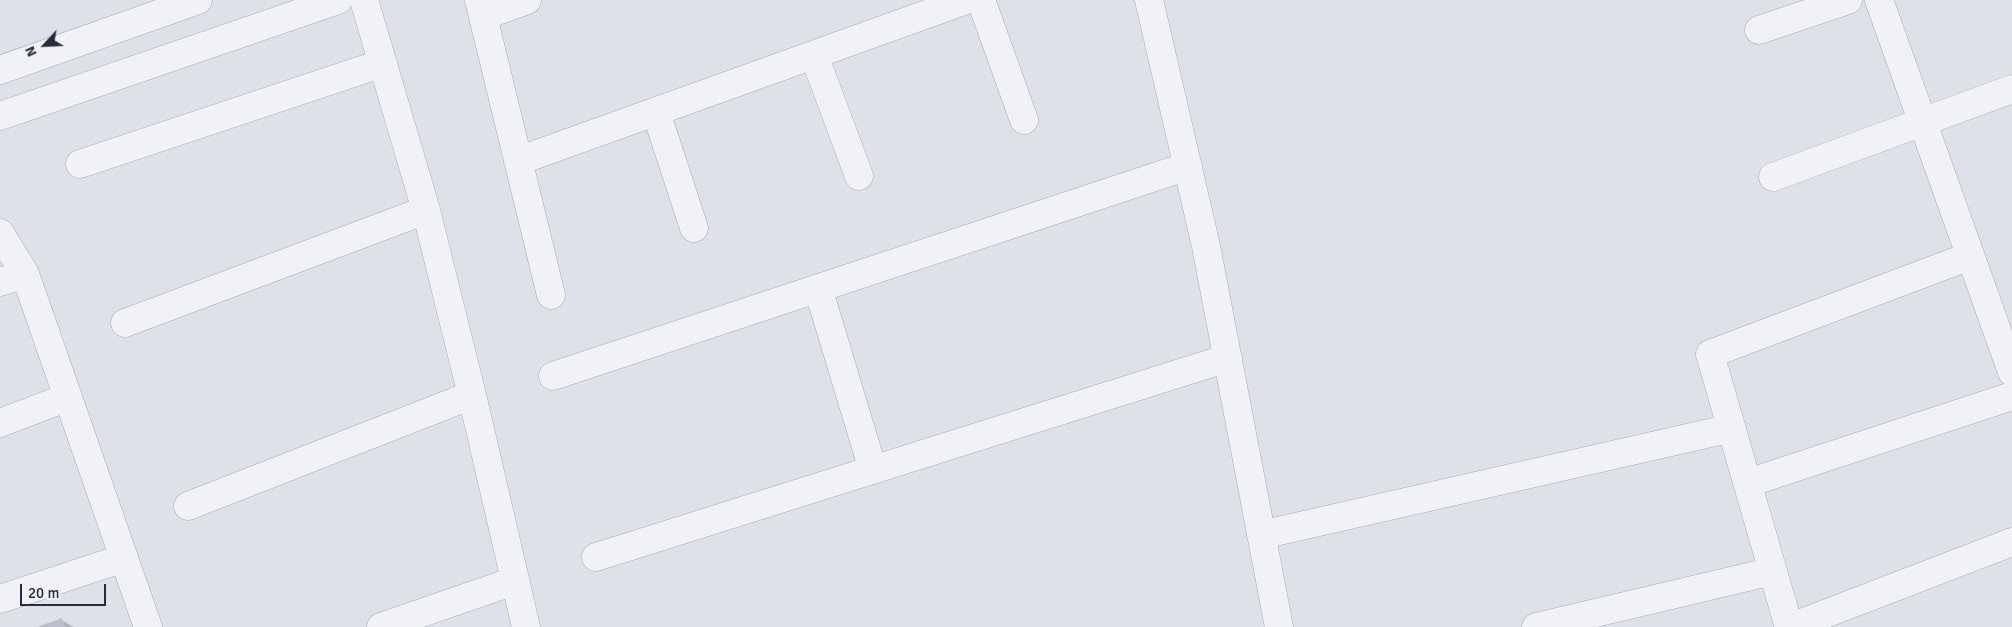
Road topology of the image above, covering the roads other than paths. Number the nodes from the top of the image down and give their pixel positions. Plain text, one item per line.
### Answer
1 (198, 0) edge
2 (338, 0) edge
3 (364, 0) edge
4 (526, 0) edge
5 (966, 0) edge
6 (981, 0) edge
7 (1149, 0) edge
8 (1848, 0) edge
9 (1879, 0) edge
10 (481, 8) edge
11 (1759, 30) dead end
12 (814, 55) junction
13 (383, 63) junction
14 (0, 70) edge
15 (2012, 89) edge
16 (656, 112) junction
17 (0, 116) edge
18 (1024, 120) dead end
19 (1922, 121) junction
20 (518, 161) junction
21 (80, 164) dead end
22 (1188, 166) junction
23 (858, 176) dead end
24 (1773, 178) dead end
25 (426, 210) junction
26 (694, 228) dead end
27 (0, 233) edge
28 (1970, 256) junction
29 (13, 278) edge
30 (818, 288) junction
31 (551, 296) dead end
32 (125, 323) dead end
33 (1228, 358) junction
34 (2012, 372) edge
35 (553, 376) dead end
36 (472, 396) junction
37 (2012, 396) edge
38 (68, 397) junction
39 (0, 423) edge
40 (1732, 428) junction
41 (873, 470) junction
42 (1748, 483) junction
43 (188, 506) dead end
44 (1261, 535) junction
45 (2012, 542) edge
46 (596, 557) dead end
47 (124, 558) junction
48 (1773, 571) junction
49 (514, 580) junction
50 (0, 599) edge
51 (148, 627) edge
52 (380, 627) edge
53 (526, 627) edge
54 (1279, 627) edge
55 (1536, 627) edge
56 (1790, 627) edge

1 - 14 street
2 - 17 street
3 - 13 street
4 - 10 street
5 - 12 street
6 - 18 street
7 - 22 street
8 - 11 street
9 - 19 street
10 - 20 street
12 - 16 street
12 - 23 street
13 - 21 street
13 - 25 street
15 - 19 street
16 - 20 street
16 - 26 street
19 - 24 street
19 - 28 street
20 - 31 street
22 - 30 street
22 - 33 street
25 - 32 street
25 - 36 street
27 - 29 street
28 - 34 street
28 - 40 street
29 - 38 street
30 - 35 street
30 - 41 street
33 - 41 street
33 - 44 street
36 - 43 street
36 - 49 street
37 - 42 street
38 - 39 street
38 - 47 street
40 - 42 street
40 - 44 street
41 - 46 street
42 - 48 street
44 - 54 street
45 - 56 street
47 - 50 street
47 - 51 street
48 - 55 street
48 - 56 street
49 - 52 street
49 - 53 street

